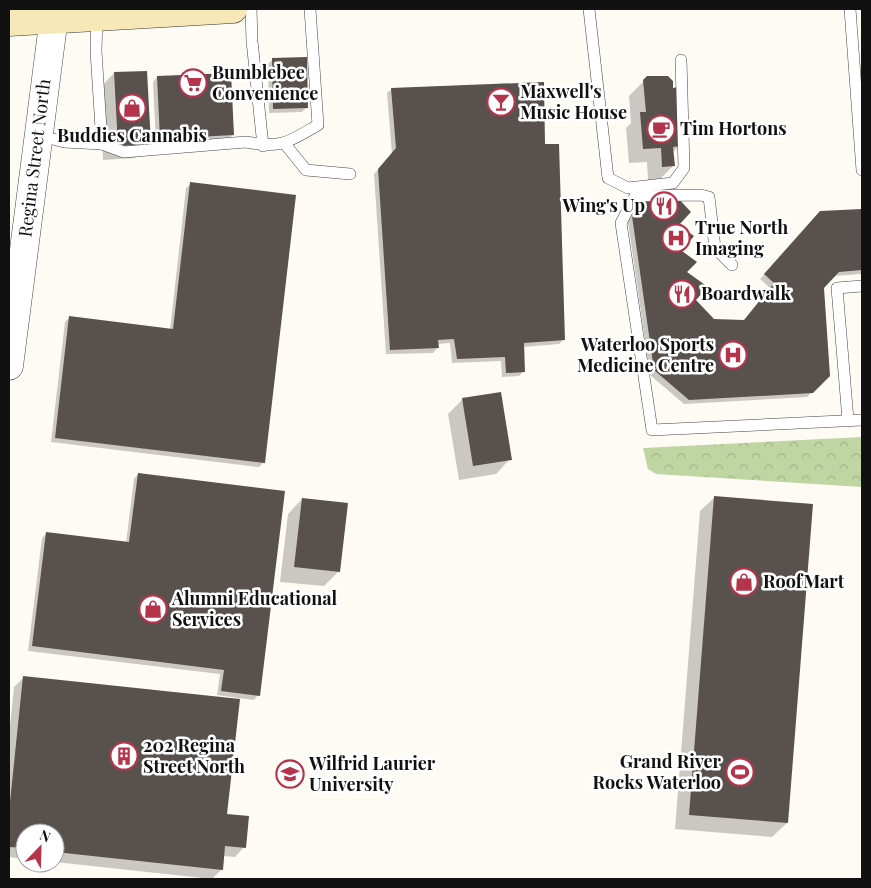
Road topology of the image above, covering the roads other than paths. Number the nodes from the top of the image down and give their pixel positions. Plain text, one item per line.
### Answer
1 (234, 9) edge
2 (251, 9) edge
3 (310, 9) edge
4 (589, 9) edge
5 (850, 9) edge
6 (53, 14) edge
7 (97, 16) junction
8 (9, 22) edge
9 (681, 60) dead end
10 (38, 135) junction
11 (102, 144) junction
12 (285, 144) junction
13 (263, 146) junction
14 (862, 170) edge
15 (350, 174) dead end
16 (732, 265) dead end
17 (862, 286) edge
18 (9, 366) edge
19 (848, 420) junction
20 (862, 420) edge

1 - 7 main road
2 - 13 lane
3 - 12 lane
4 - 9 lane
5 - 14 lane
6 - 7 main road
6 - 8 main road
6 - 10 street, Regina Street North
7 - 11 lane
10 - 11 lane
10 - 18 street, Regina Street North
11 - 13 lane
12 - 13 lane
12 - 15 lane
16 - 19 lane
17 - 19 lane
19 - 20 lane

